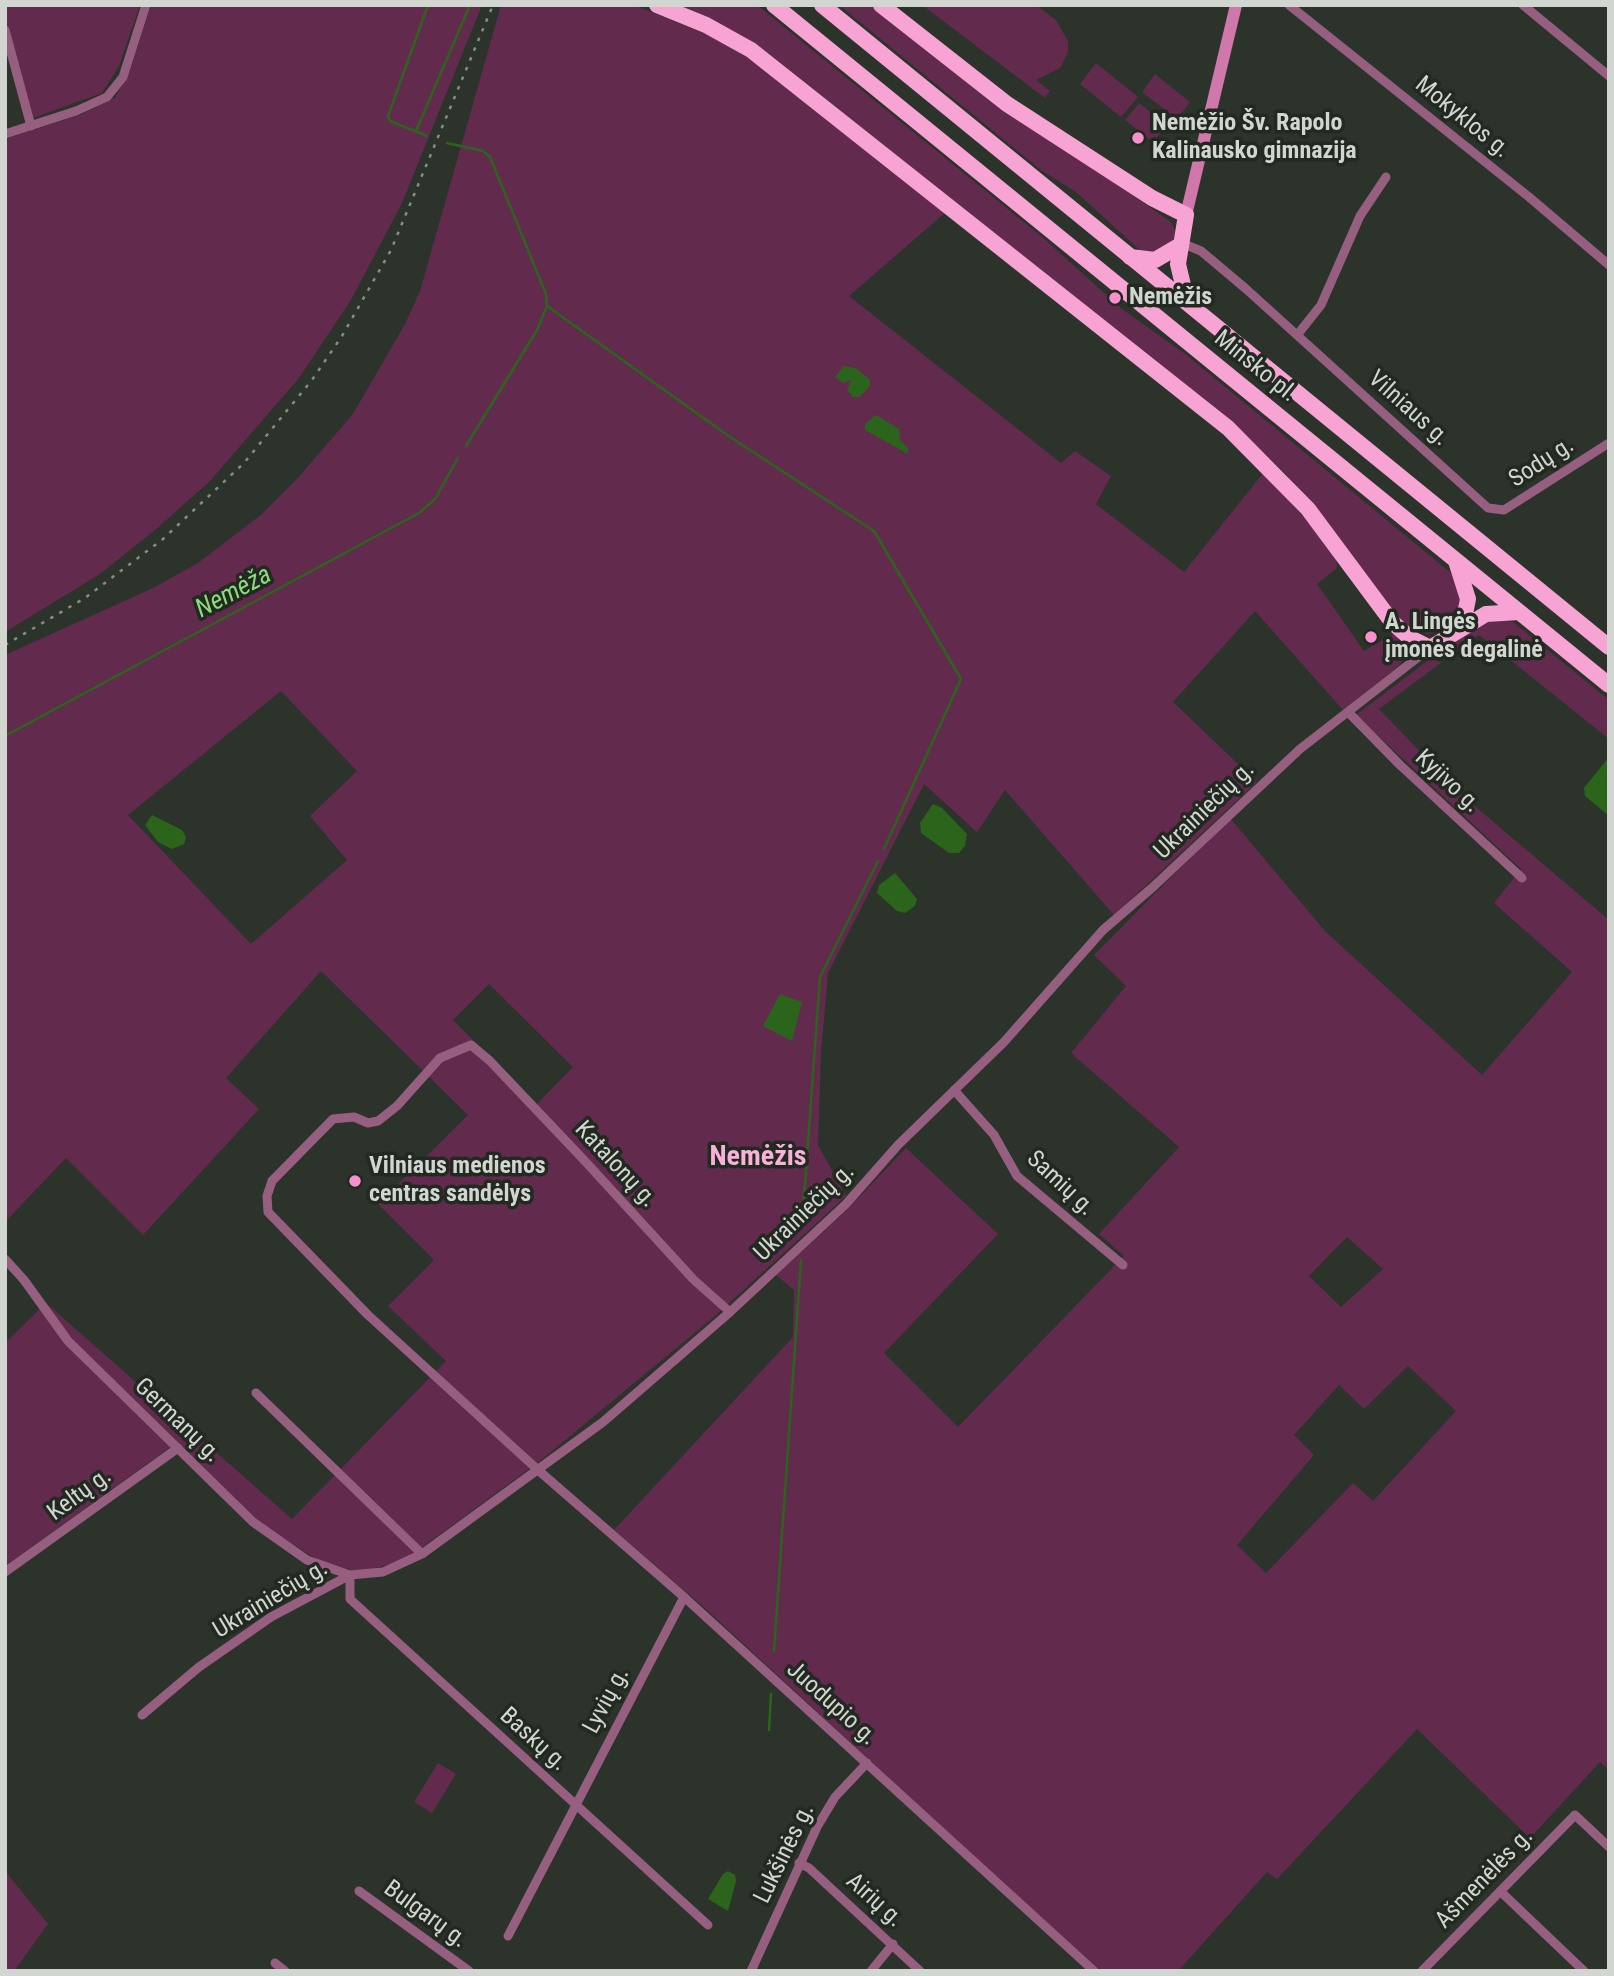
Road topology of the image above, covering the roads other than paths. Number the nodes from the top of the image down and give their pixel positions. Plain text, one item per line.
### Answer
1 (146, 5) edge
2 (657, 5) edge
3 (774, 5) edge
4 (822, 5) edge
5 (881, 5) edge
6 (1236, 5) edge
7 (1289, 5) edge
8 (1523, 5) edge
9 (5, 30) edge
10 (1609, 76) edge
11 (31, 126) junction
12 (5, 134) edge
13 (1386, 177) dead end
14 (1186, 215) junction
15 (1179, 244) junction
16 (1609, 249) edge
17 (1130, 257) junction
18 (1605, 262) edge
19 (1188, 304) junction
20 (1298, 334) junction
21 (1609, 443) edge
22 (1495, 510) joint
23 (1455, 560) junction
24 (1519, 612) junction
25 (1452, 633) junction
26 (1609, 647) edge
27 (1430, 648) junction
28 (1609, 685) edge
29 (1348, 712) junction
30 (1522, 878) dead end
31 (471, 1045) joint
32 (954, 1090) junction
33 (5, 1259) edge
34 (1123, 1265) dead end
35 (730, 1312) junction
36 (256, 1393) dead end
37 (178, 1448) junction
38 (538, 1470) junction
39 (422, 1554) junction
40 (5, 1572) edge
41 (350, 1575) junction
42 (684, 1597) junction
43 (142, 1715) dead end
44 (867, 1763) junction
45 (575, 1803) junction
46 (1609, 1847) edge
47 (799, 1863) junction
48 (359, 1891) dead end
49 (1500, 1891) junction
50 (709, 1925) dead end
51 (508, 1937) dead end
52 (892, 1944) junction
53 (275, 1963) dead end
54 (285, 1971) edge
55 (468, 1971) edge
56 (751, 1971) edge
57 (871, 1971) edge
58 (920, 1971) edge
59 (1094, 1971) edge
60 (1422, 1971) edge
61 (1584, 1971) edge

1 - 11 street
2 - 27 highway
3 - 23 highway, Minsko pl.
4 - 17 highway, Minsko pl.
5 - 14 highway
6 - 14 main road
7 - 18 street, Mokyklos g.
8 - 10 street
9 - 11 street
11 - 12 street
13 - 20 street
14 - 15 highway
15 - 17 highway
15 - 19 highway
15 - 20 street, Vilniaus g.
16 - 18 street
17 - 19 highway, Minsko pl.
19 - 26 highway, Minsko pl.
20 - 22 street, Vilniaus g.
21 - 22 street, Sodų g.
23 - 24 highway, Minsko pl.
23 - 25 highway
24 - 25 highway
24 - 28 highway, Minsko pl.
25 - 27 highway
27 - 29 street, Ukrainiečių g.
29 - 30 street, Kyjivo g.
29 - 32 street, Ukrainiečių g.
31 - 35 street, Katalonų g.
31 - 38 street, Juodupio g.
32 - 34 street, Samių g.
32 - 35 street, Ukrainiečių g.
33 - 37 street, Germanų g.
35 - 38 street, Ukrainiečių g.
36 - 39 street
37 - 40 street, Keltų g.
37 - 41 street, Germanų g.
38 - 39 street, Ukrainiečių g.
38 - 42 street, Juodupio g.
39 - 41 street, Ukrainiečių g.
41 - 43 street, Ukrainiečių g.
41 - 45 street, Baskų g.
42 - 44 street, Juodupio g.
42 - 45 street, Lyvių g.
44 - 47 street, Lukšinės g.
44 - 59 street, Juodupio g.
45 - 50 street, Baskų g.
45 - 51 street, Lyvių g.
46 - 49 street, Ašmenėlės g.
47 - 52 street, Airių g.
47 - 56 street, Lukšinės g.
48 - 55 street, Bulgarų g.
49 - 60 street, Ašmenėlės g.
49 - 61 street
52 - 57 street
52 - 58 street, Airių g.
53 - 54 street

